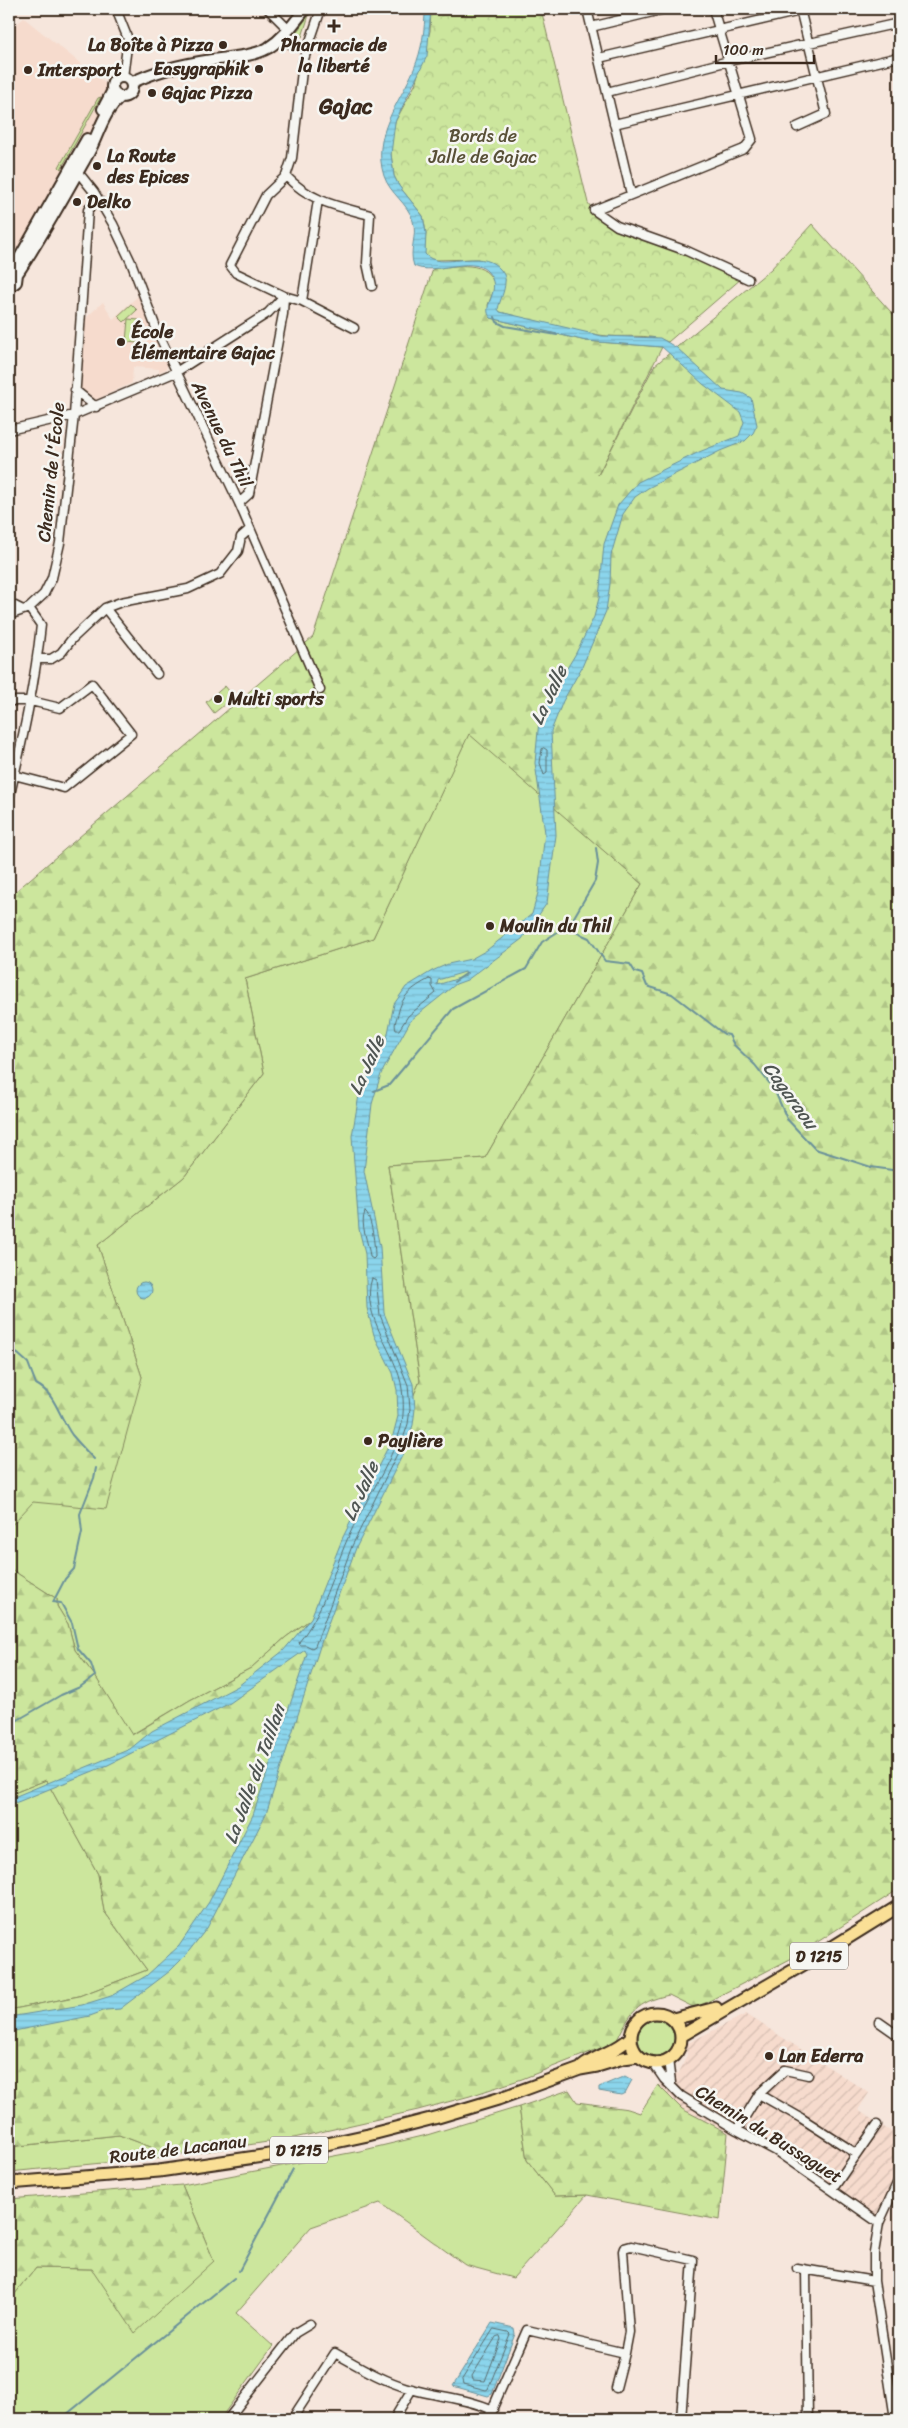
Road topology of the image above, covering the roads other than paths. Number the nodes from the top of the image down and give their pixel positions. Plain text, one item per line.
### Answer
1 (116, 9) edge
2 (268, 9) edge
3 (305, 9) edge
4 (321, 9) edge
5 (587, 9) edge
6 (665, 9) edge
7 (713, 9) edge
8 (809, 9) edge
9 (800, 10) edge
10 (899, 23) edge
11 (591, 27) junction
12 (289, 30) junction
13 (719, 30) junction
14 (280, 40) junction
15 (808, 43) junction
16 (307, 50) junction
17 (899, 57) edge
18 (599, 58) junction
19 (729, 61) junction
20 (816, 76) junction
21 (127, 80) junction
22 (607, 92) junction
23 (117, 94) junction
24 (739, 94) junction
25 (614, 124) junction
26 (797, 127) dead end
27 (73, 172) junction
28 (286, 176) junction
29 (94, 192) junction
30 (631, 194) junction
31 (318, 200) junction
32 (12, 270) edge
33 (748, 279) dead end
34 (9, 286) edge
35 (372, 286) dead end
36 (284, 296) junction
37 (302, 301) junction
38 (354, 328) dead end
39 (176, 372) junction
40 (75, 390) junction
41 (96, 407) junction
42 (74, 415) junction
43 (9, 430) edge
44 (239, 503) junction
45 (249, 530) junction
46 (9, 603) edge
47 (106, 608) junction
48 (26, 609) junction
49 (9, 615) edge
50 (37, 659) junction
51 (157, 674) dead end
52 (320, 690) dead end
53 (9, 700) edge
54 (31, 701) junction
55 (12, 776) edge
56 (9, 799) edge
57 (899, 1906) edge
58 (737, 2002) junction
59 (673, 2020) junction
60 (879, 2022) dead end
61 (681, 2036) junction
62 (899, 2036) edge
63 (631, 2037) junction
64 (639, 2056) junction
65 (668, 2059) junction
66 (653, 2062) junction
67 (580, 2069) junction
68 (808, 2075) dead end
69 (670, 2083) junction
70 (759, 2094) junction
71 (877, 2125) dead end
72 (737, 2130) junction
73 (857, 2154) junction
74 (899, 2179) edge
75 (9, 2183) edge
76 (832, 2190) junction
77 (879, 2223) junction
78 (796, 2268) dead end
79 (806, 2270) junction
80 (874, 2281) junction
81 (310, 2324) dead end
82 (625, 2353) junction
83 (616, 2388) dead end
84 (412, 2389) junction
85 (492, 2410) junction
86 (228, 2419) edge
87 (292, 2419) edge
88 (394, 2419) edge
89 (488, 2419) edge
90 (681, 2419) edge
91 (808, 2419) edge
92 (895, 2419) edge

1 - 21 street
2 - 12 street
3 - 12 main road
4 - 16 street
5 - 11 street
6 - 11 street
7 - 13 street
8 - 9 street
9 - 13 street
9 - 15 street
10 - 15 street
11 - 18 street
12 - 14 main road
13 - 18 street
13 - 19 street
14 - 16 street
14 - 21 main road
15 - 19 street
15 - 20 street
16 - 28 street
17 - 20 street
18 - 22 street
19 - 22 street
19 - 24 street
20 - 24 street
20 - 26 street
21 - 23 main road
21 - 23 main road
22 - 25 street
23 - 27 main road
24 - 25 street
24 - 30 street
25 - 30 street
27 - 29 street
27 - 32 main road
28 - 31 street
28 - 36 street
29 - 39 street, Avenue du Thil
29 - 40 street, Chemin de l'École
30 - 33 street
31 - 35 street
31 - 37 street
32 - 34 main road
36 - 37 street
36 - 39 street
36 - 44 street
37 - 38 street
39 - 41 street
39 - 44 street, Avenue du Thil
40 - 41 street
40 - 42 street, Chemin de l'École
41 - 42 street
42 - 43 street
42 - 48 street, Chemin de l'École
44 - 45 street, Avenue du Thil
45 - 47 street
45 - 52 street, Avenue du Thil
46 - 48 street
47 - 50 street
47 - 51 street
48 - 49 street
48 - 50 street
50 - 54 street
53 - 54 street
54 - 55 street
54 - 55 street
55 - 56 street
57 - 58 main road, D 1215
58 - 59 main road, D 1215
58 - 61 main road, D 1215
59 - 61 main road
59 - 63 main road
60 - 62 street
61 - 65 main road
63 - 64 main road
63 - 67 main road, D 1215
64 - 66 main road
64 - 67 main road, D 1215
65 - 66 main road
65 - 69 street
66 - 69 street, Chemin du Bussaguet
67 - 75 main road, Route de Lacanau / D 1215
68 - 70 street
69 - 72 street, Chemin du Bussaguet
70 - 72 street
70 - 73 street
71 - 73 street
72 - 76 street, Chemin du Bussaguet
73 - 76 street
74 - 77 street
76 - 77 street, Chemin du Bussaguet
77 - 80 street
78 - 79 street
79 - 80 street
79 - 91 street
80 - 92 street
81 - 86 street
82 - 83 street
82 - 85 street
82 - 90 street
84 - 85 street
84 - 87 street
84 - 88 street
85 - 89 street

